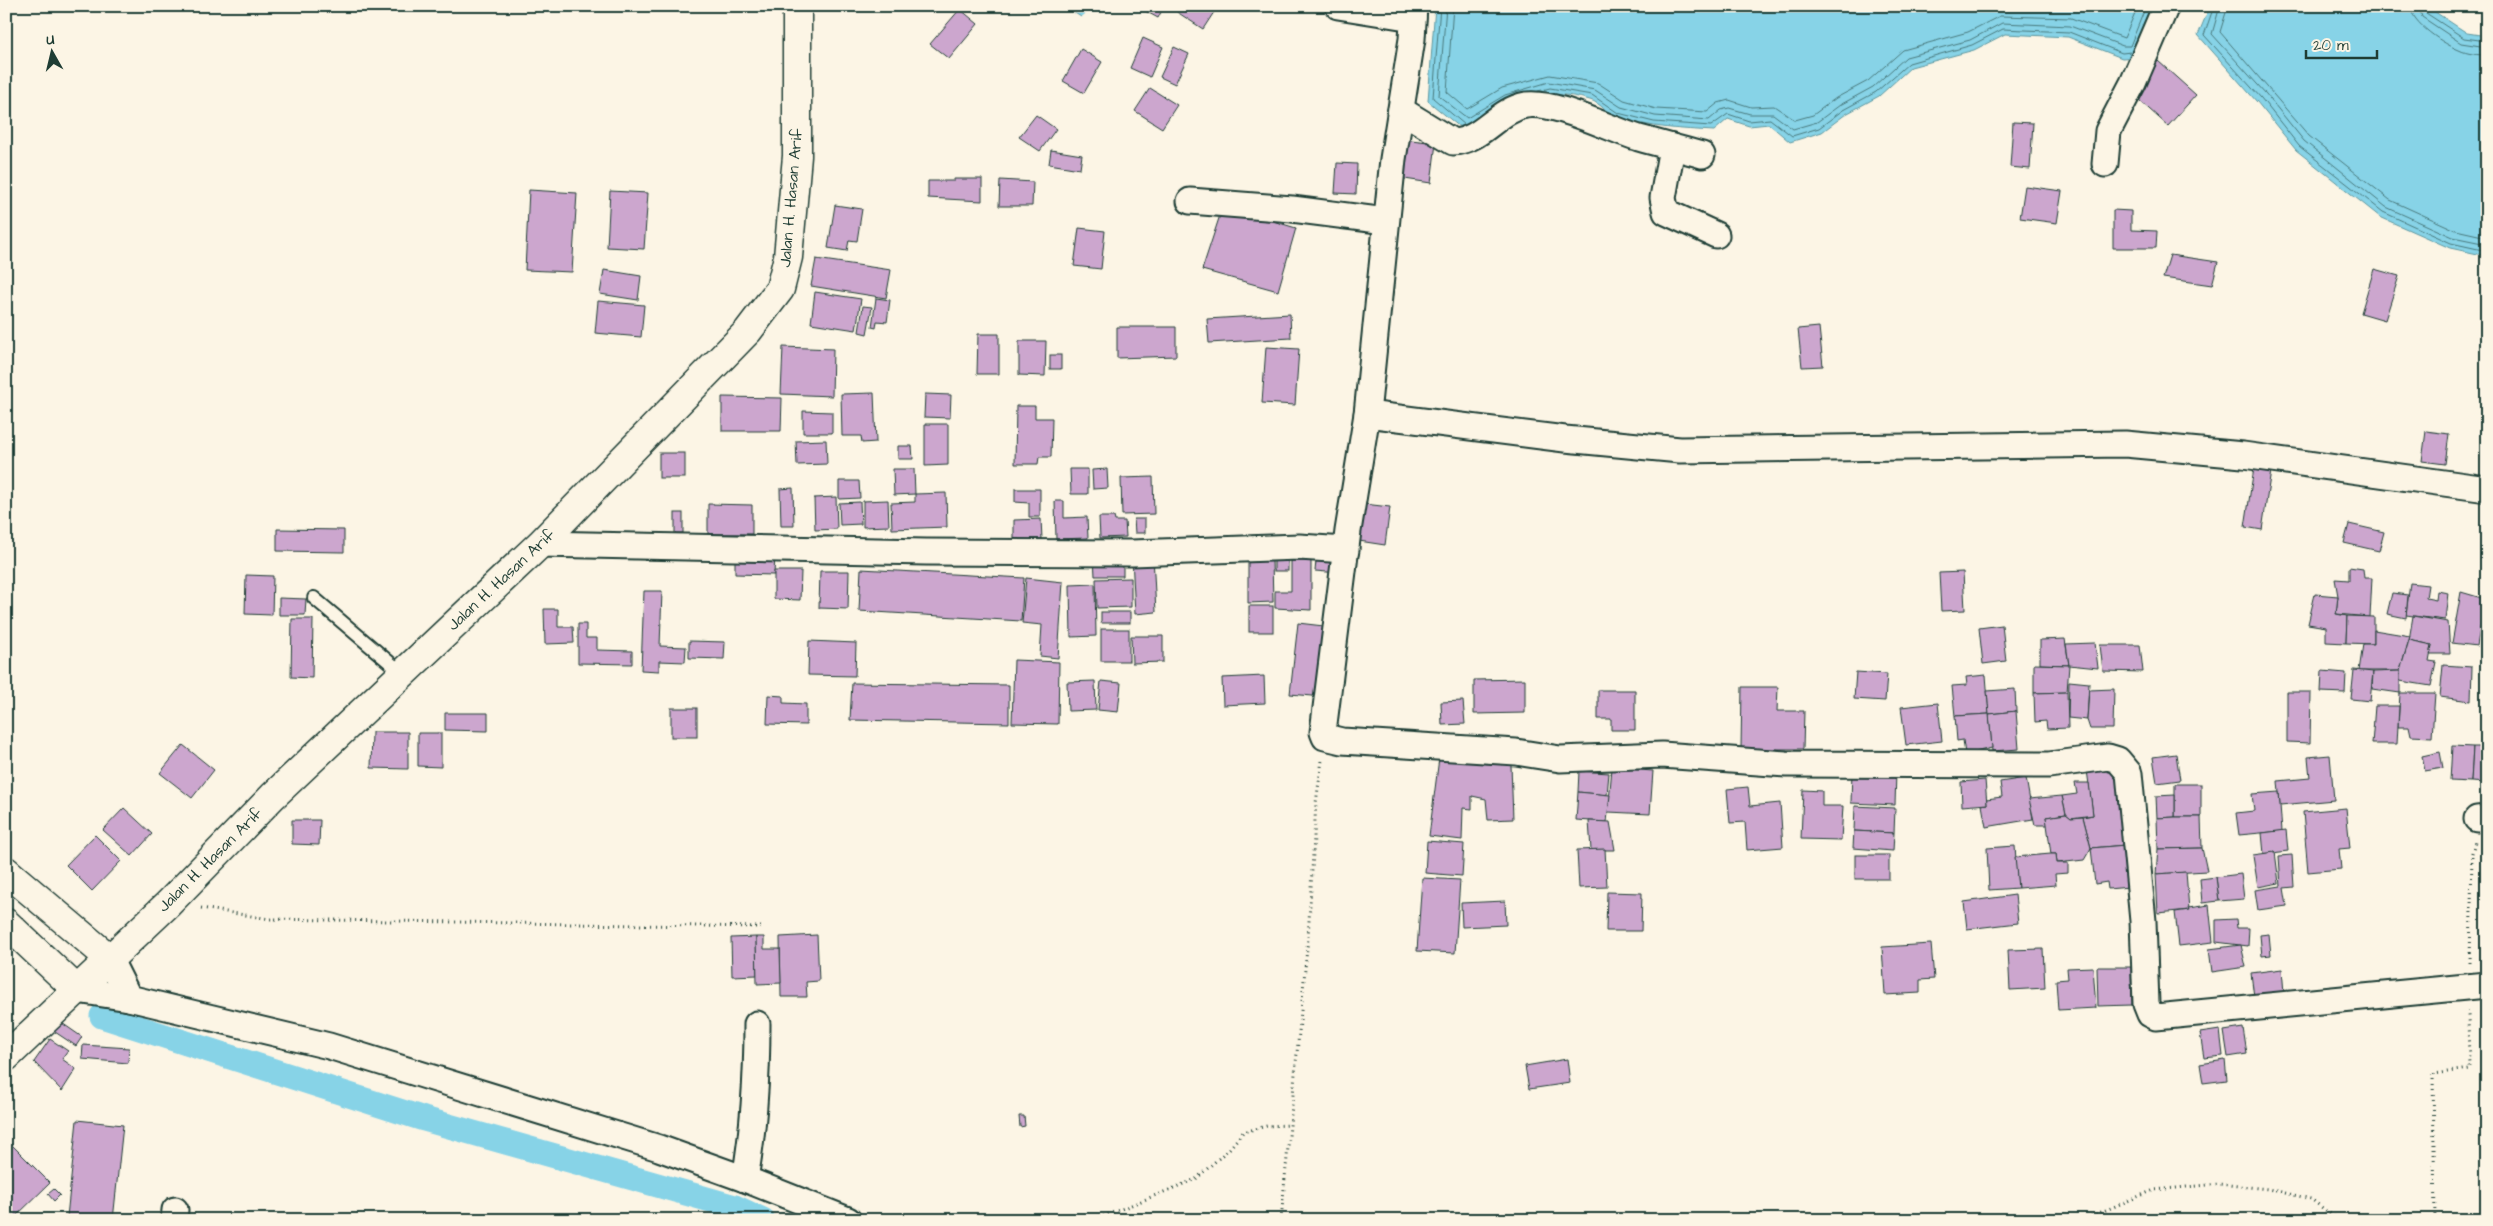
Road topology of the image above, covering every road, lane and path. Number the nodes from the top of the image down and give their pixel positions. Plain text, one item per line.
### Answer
1 (797, 6) edge
2 (1338, 6) edge
3 (2166, 6) edge
4 (1414, 12) edge
5 (1407, 115) junction
6 (1672, 147) junction
7 (1702, 155) dead end
8 (2104, 164) dead end
9 (1190, 200) dead end
10 (1386, 220) junction
11 (1716, 235) dead end
12 (1367, 414) junction
13 (2487, 489) edge
14 (540, 544) junction
15 (1346, 550) junction
16 (314, 598) dead end
17 (402, 673) junction
18 (1325, 737) junction
19 (2482, 818) edge
20 (6, 871) edge
21 (168, 904) junction
22 (761, 927) dead end
23 (16, 931) edge
24 (109, 958) junction
25 (2477, 986) edge
26 (77, 990) junction
27 (129, 998) junction
28 (757, 1024) dead end
29 (6, 1057) edge
30 (1290, 1125) junction
31 (745, 1179) junction
32 (848, 1220) edge
33 (1094, 1220) edge
34 (1281, 1220) edge
35 (2082, 1220) edge
36 (2344, 1220) edge
37 (2435, 1220) edge

1 - 14 main road, Jalan H. Hasan Arif
2 - 4 street
3 - 8 street
4 - 5 street
5 - 6 street
5 - 10 street
6 - 7 street
6 - 11 street
9 - 10 street
10 - 12 street
12 - 13 street
12 - 15 street
14 - 15 street
14 - 17 main road, Jalan H. Hasan Arif
15 - 18 street
16 - 17 lane
17 - 21 main road, Jalan H. Hasan Arif
18 - 25 street
18 - 30 path
19 - 25 path
20 - 24 main road
21 - 22 path
21 - 24 main road, Jalan H. Hasan Arif
23 - 26 main road
24 - 26 main road, Jalan H. Hasan Arif
24 - 27 street
25 - 37 path
26 - 27 street
26 - 29 main road, Jalan H. Hasan Arif
27 - 31 street
28 - 31 street
30 - 33 path
30 - 34 path
31 - 32 street
35 - 36 path

